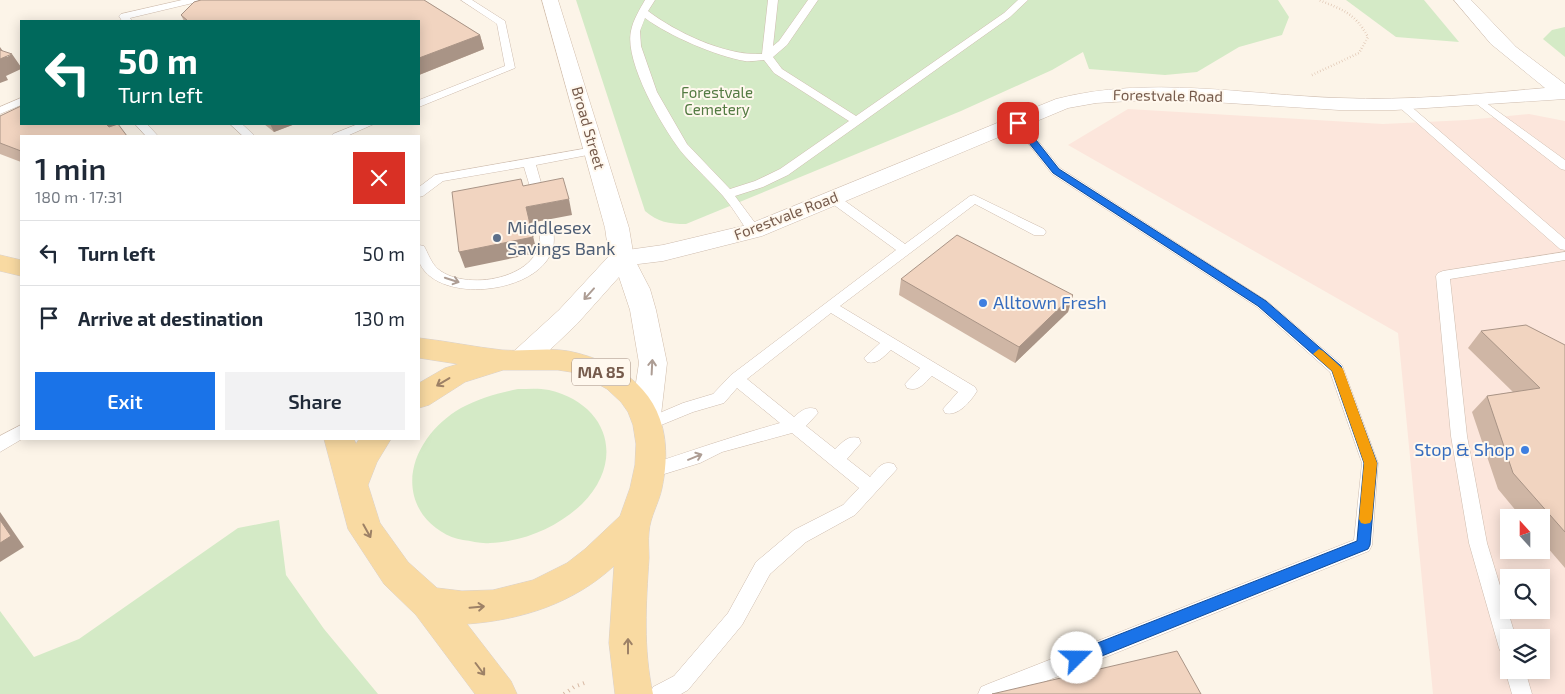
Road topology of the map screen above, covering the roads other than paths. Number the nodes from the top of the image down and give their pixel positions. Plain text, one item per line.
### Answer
1 (194, 0) edge
2 (466, 0) edge
3 (550, 0) edge
4 (650, 0) edge
5 (773, 0) edge
6 (814, 0) edge
7 (1022, 0) edge
8 (1462, 0) edge
9 (643, 12) junction
10 (126, 20) edge
11 (767, 57) junction
12 (1564, 92) edge
13 (1478, 100) junction
14 (20, 101) edge
15 (420, 104) edge
16 (1403, 105) junction
17 (0, 111) edge
18 (856, 121) junction
19 (1018, 123) junction
20 (142, 125) edge
21 (237, 125) edge
22 (365, 125) edge
23 (151, 135) edge
24 (248, 135) edge
25 (340, 135) edge
26 (594, 151) junction
27 (530, 162) junction
28 (1565, 166) edge
29 (420, 192) edge
30 (728, 194) junction
31 (538, 197) edge
32 (834, 198) junction
33 (545, 226) edge
34 (754, 231) junction
35 (1039, 232) dead end
36 (1565, 246) edge
37 (905, 250) junction
38 (420, 251) edge
39 (1565, 256) edge
40 (622, 258) junction
41 (0, 263) edge
42 (20, 268) edge
43 (830, 306) junction
44 (890, 343) junction
45 (420, 348) edge
46 (872, 358) dead end
47 (513, 359) junction
48 (931, 368) junction
49 (736, 379) junction
50 (913, 384) dead end
51 (420, 395) edge
52 (951, 409) dead end
53 (810, 413) dead end
54 (647, 420) junction
55 (794, 426) junction
56 (20, 432) edge
57 (339, 440) edge
58 (375, 440) edge
59 (853, 443) dead end
60 (0, 445) edge
61 (836, 459) junction
62 (888, 469) dead end
63 (648, 472) junction
64 (352, 485) junction
65 (870, 487) junction
66 (633, 525) junction
67 (428, 603) junction
68 (1503, 629) edge
69 (1518, 679) edge
70 (498, 694) edge
71 (634, 694) edge
72 (660, 694) edge
73 (988, 694) edge
74 (1522, 694) edge

1 - 10 lane
2 - 15 lane
3 - 26 street, Broad Street
4 - 9 lane
5 - 11 lane
6 - 11 lane
7 - 18 lane
8 - 12 street
9 - 11 lane
9 - 30 lane
11 - 18 lane
12 - 13 street, Forestvale Road
13 - 16 street, Forestvale Road
13 - 28 lane
14 - 17 lane
16 - 19 street, Forestvale Road
16 - 36 lane
18 - 30 lane
19 - 32 street, Forestvale Road
19 - 73 lane
20 - 23 lane
21 - 24 lane
22 - 25 lane
26 - 27 lane
26 - 40 street, Broad Street
27 - 29 lane
27 - 31 lane
30 - 34 lane
32 - 34 street, Forestvale Road
32 - 37 lane
38 -> 33 lane
34 - 40 street, Forestvale Road
35 - 37 lane
37 - 43 lane
39 - 68 lane
40 -> 47 street
54 -> 40 street, Broad Street
41 - 42 main road
43 - 44 lane
43 - 49 lane
44 - 46 lane
44 - 48 lane
45 - 47 main road, MA 85
47 -> 51 main road
47 - 54 main road, MA 85
48 - 50 lane
48 - 52 lane
49 - 54 lane
49 - 55 lane
53 - 55 lane
54 - 63 main road, MA 85
55 - 61 lane
63 -> 55 lane
56 - 60 lane
57 - 64 main road
58 - 64 main road
59 - 61 lane
61 - 65 lane
62 - 65 lane
63 - 66 main road, MA 85
64 -> 67 main road
65 - 72 lane
67 -> 66 main road
71 -> 66 main road, MA 85
67 -> 70 main road
69 - 74 lane

